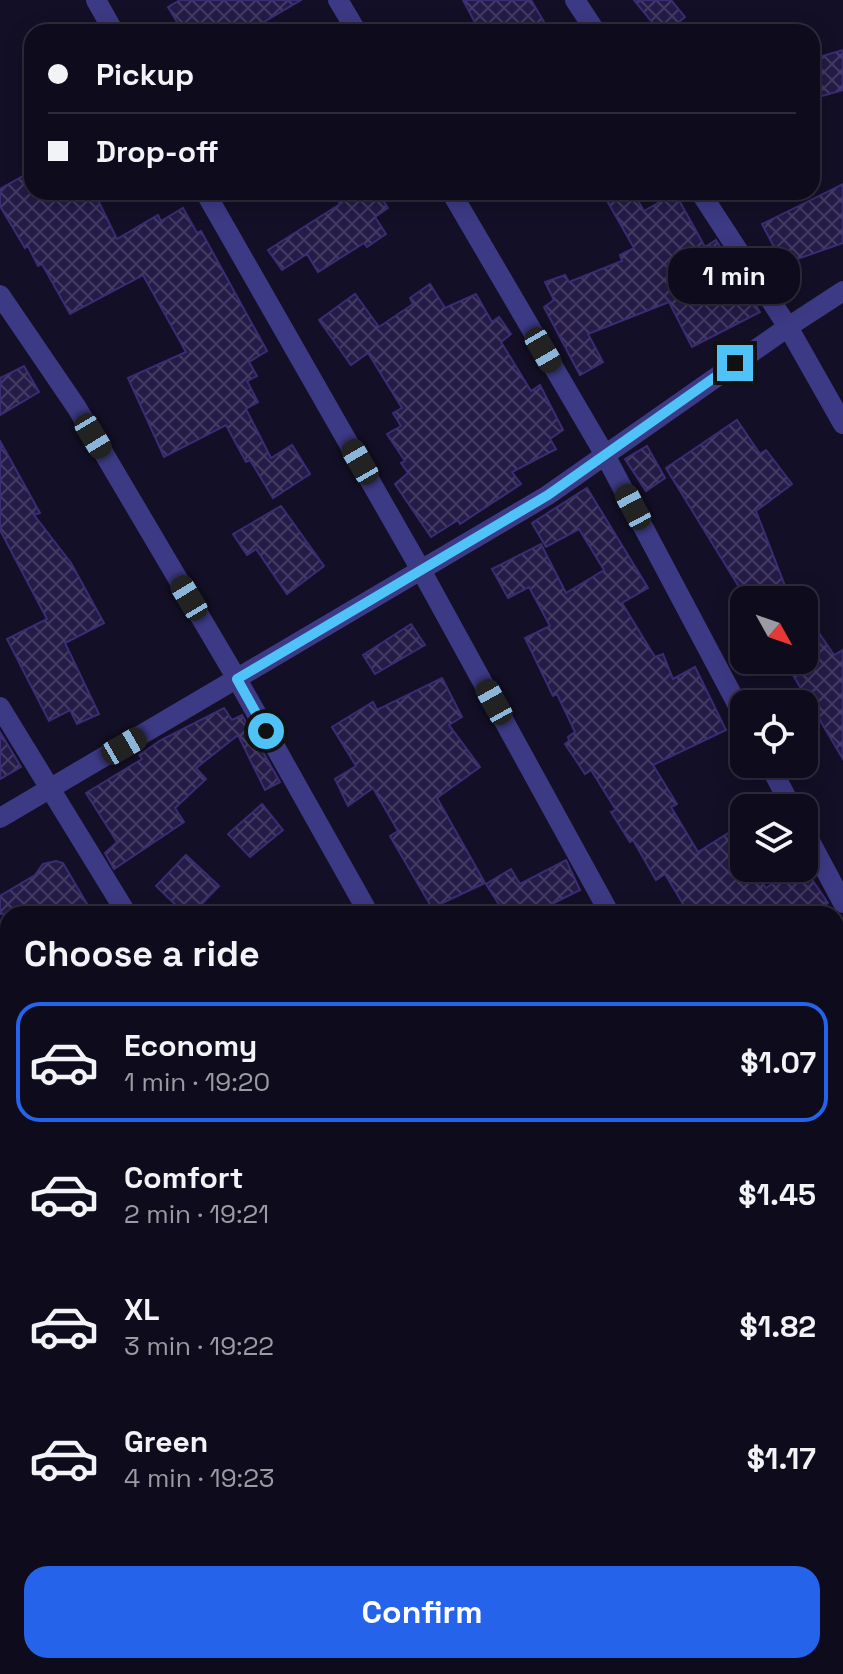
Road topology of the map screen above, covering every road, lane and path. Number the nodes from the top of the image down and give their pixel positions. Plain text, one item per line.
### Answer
1 (96, 0) edge
2 (338, 0) edge
3 (575, 0) edge
4 (110, 24) edge
5 (352, 24) edge
6 (591, 24) edge
7 (210, 200) edge
8 (456, 200) edge
9 (705, 200) edge
10 (843, 291) edge
11 (0, 295) edge
12 (788, 327) junction
13 (843, 424) edge
14 (605, 455) junction
15 (421, 570) junction
16 (237, 679) junction
17 (730, 691) edge
18 (0, 707) edge
19 (50, 789) junction
20 (0, 818) edge
21 (818, 856) edge
22 (843, 903) edge
23 (122, 906) edge
24 (365, 906) edge
25 (606, 906) edge

1 - 4 street
2 - 5 street
3 - 6 street
7 - 15 street
8 - 14 street
9 - 12 street
10 - 12 street
11 - 16 street
12 - 13 street
12 - 14 street
14 - 15 street
14 - 17 street
15 - 16 street
15 - 25 street
16 - 19 street
16 - 24 street
18 - 19 street
19 - 20 street
19 - 23 street
21 - 22 street

